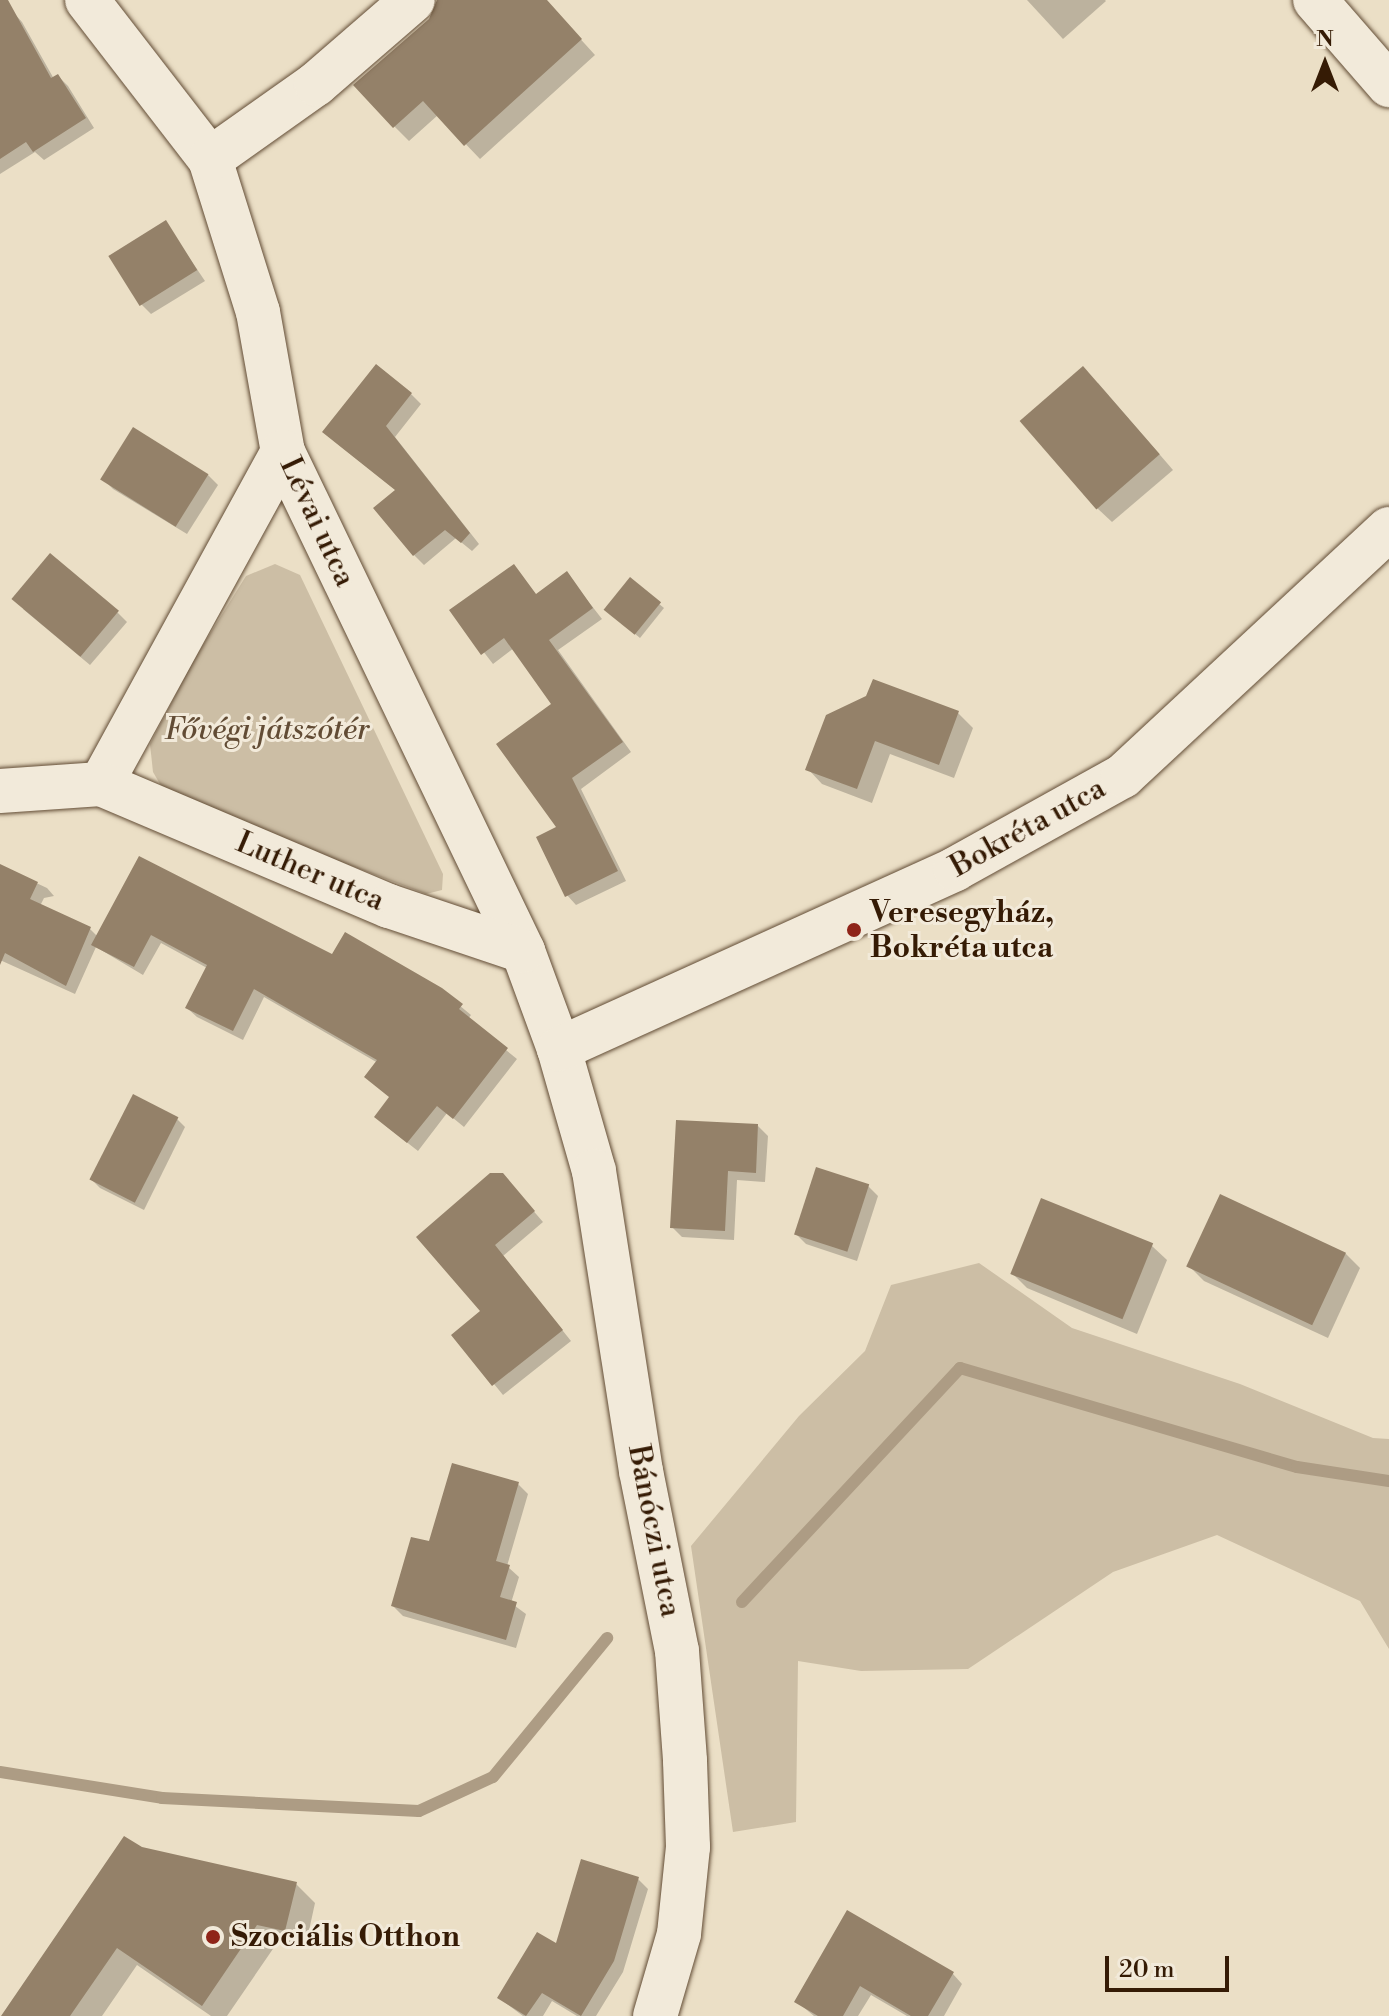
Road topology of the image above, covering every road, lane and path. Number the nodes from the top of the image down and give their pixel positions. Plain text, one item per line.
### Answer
1 (87, 0) edge
2 (413, 0) edge
3 (1315, 0) edge
4 (1389, 85) edge
5 (210, 159) junction
6 (283, 452) junction
7 (1389, 529) edge
8 (101, 784) junction
9 (0, 791) edge
10 (523, 951) junction
11 (559, 1049) junction
12 (655, 2016) edge

1 - 5 street, Lévai utca
2 - 5 street
3 - 4 street
5 - 6 street, Lévai utca
6 - 8 street
6 - 10 street, Lévai utca
7 - 11 street, Bokréta utca
8 - 9 street, Luther utca
8 - 10 street, Luther utca
10 - 11 street, Lévai utca
11 - 12 street, Bánóczi utca

